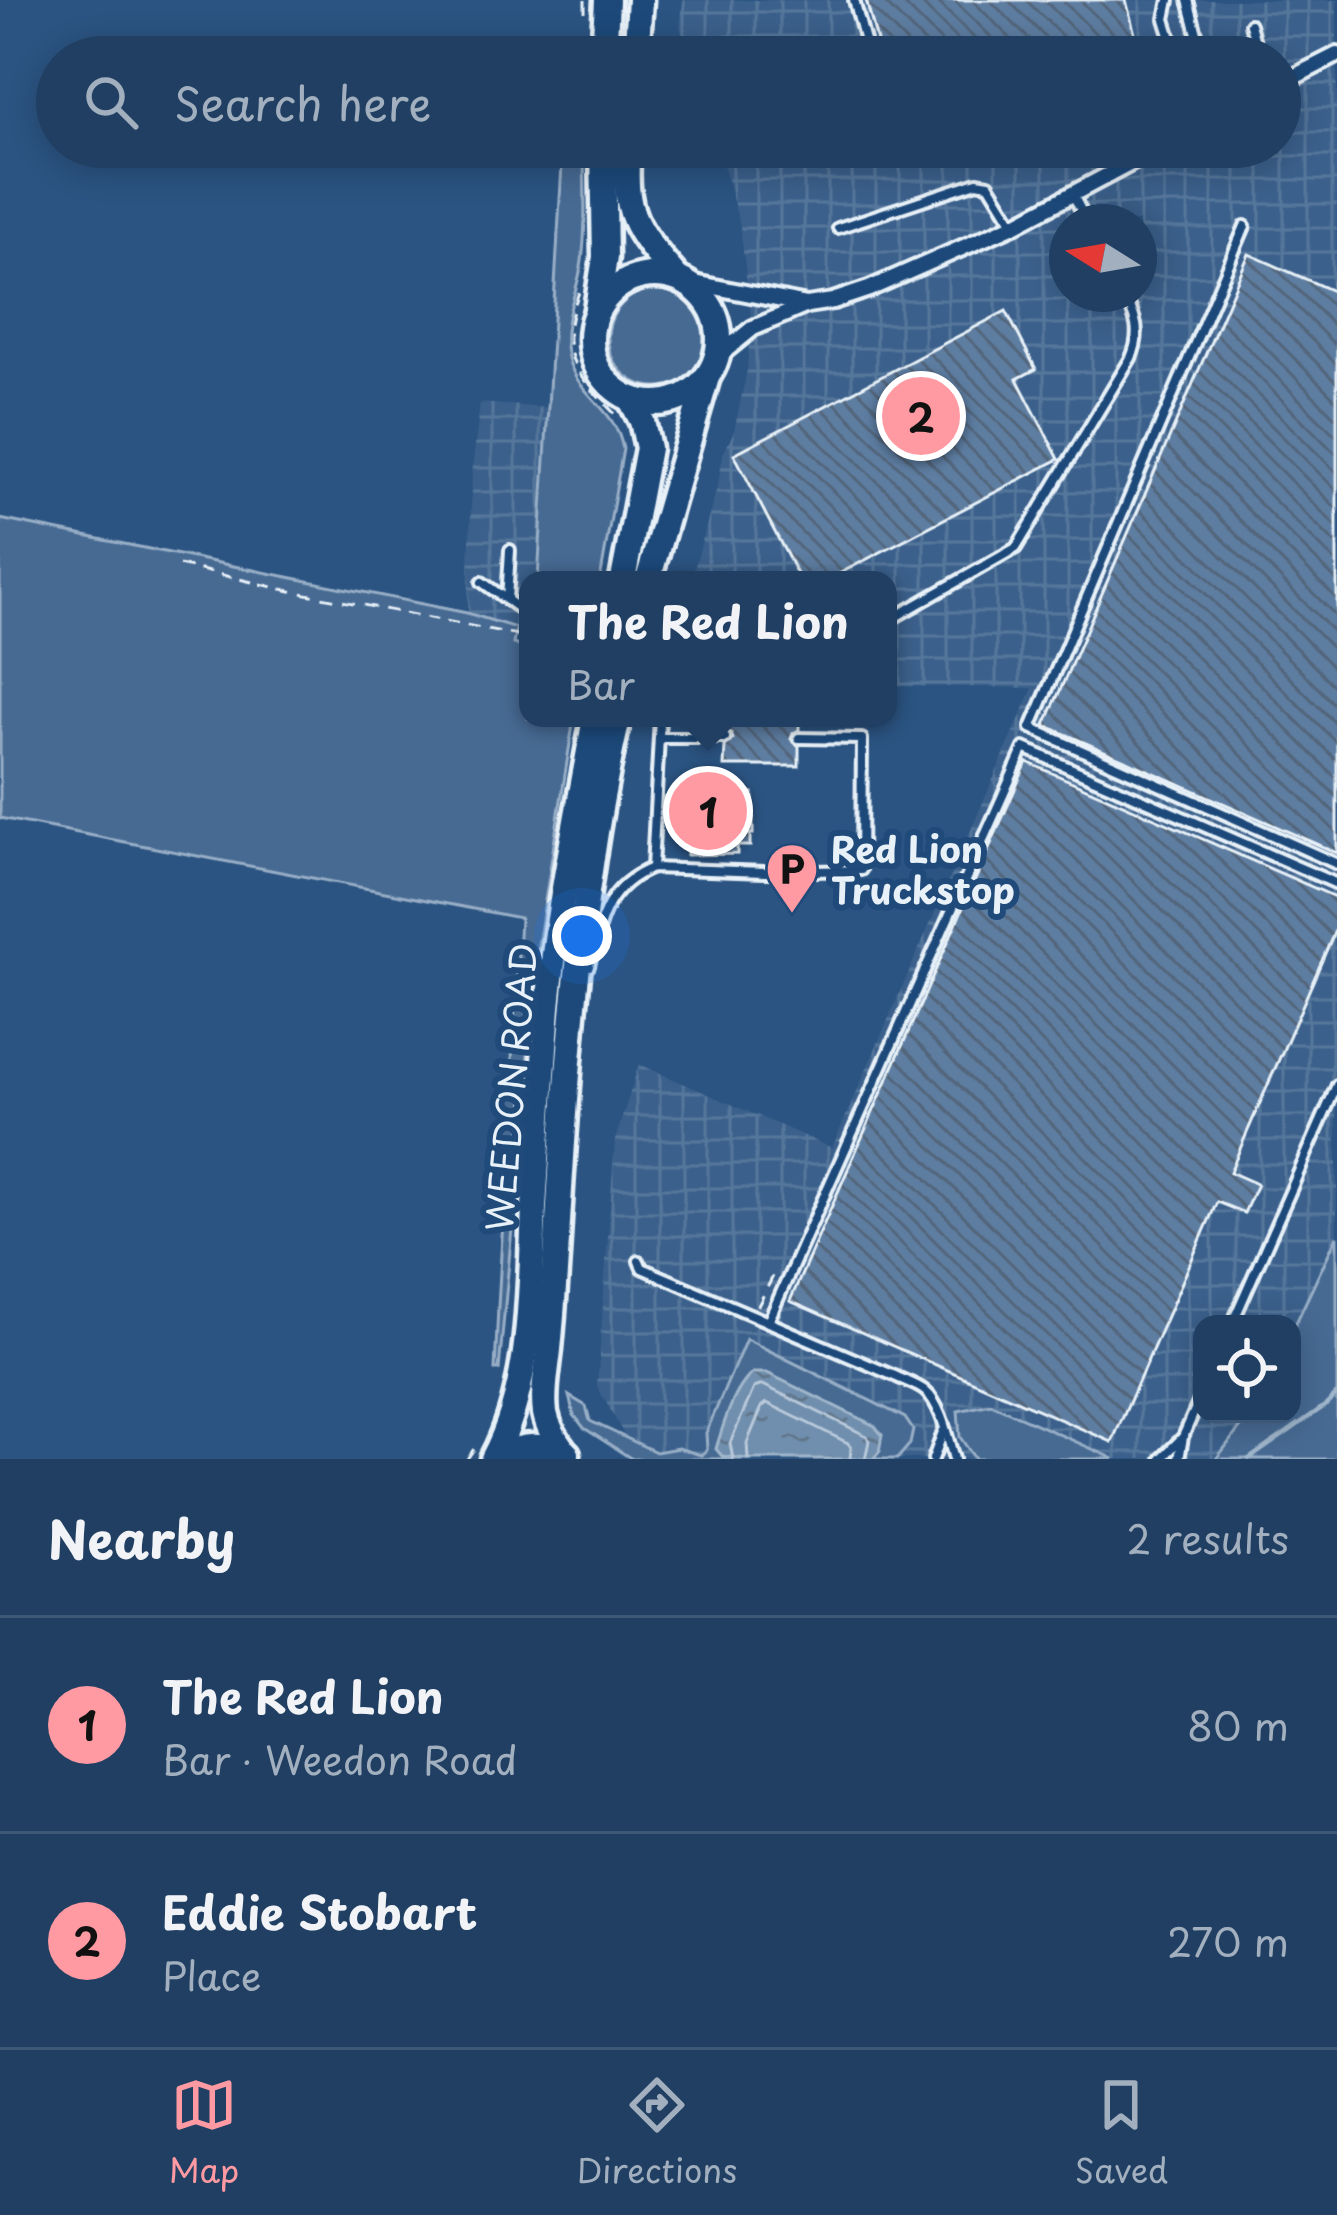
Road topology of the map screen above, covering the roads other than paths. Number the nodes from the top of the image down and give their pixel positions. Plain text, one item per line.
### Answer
1 (607, 0) edge
2 (640, 0) edge
3 (854, 0) edge
4 (1169, 0) edge
5 (1188, 0) edge
6 (1250, 24) dead end
7 (605, 36) edge
8 (637, 36) edge
9 (863, 36) edge
10 (1170, 36) edge
11 (1198, 36) edge
12 (1253, 36) edge
13 (1337, 55) edge
14 (1301, 73) edge
15 (604, 168) edge
16 (626, 168) edge
17 (1120, 168) edge
18 (1072, 193) junction
19 (1078, 204) edge
20 (1014, 225) junction
21 (1245, 226) dead end
22 (838, 228) dead end
23 (681, 280) junction
24 (807, 305) junction
25 (597, 311) junction
26 (1133, 312) edge
27 (712, 367) junction
28 (624, 408) junction
29 (510, 550) dead end
30 (656, 570) edge
31 (624, 571) edge
32 (482, 582) dead end
33 (507, 600) junction
34 (519, 609) edge
35 (897, 616) edge
36 (593, 727) edge
37 (616, 727) edge
38 (660, 727) edge
39 (659, 737) junction
40 (725, 738) dead end
41 (799, 738) dead end
42 (1337, 865) edge
43 (652, 868) junction
44 (1337, 884) edge
45 (571, 1040) junction
46 (1337, 1085) edge
47 (639, 1261) dead end
48 (1236, 1315) edge
49 (768, 1322) junction
50 (1193, 1414) edge
51 (943, 1430) junction
52 (1183, 1437) junction
53 (570, 1456) edge
54 (495, 1459) edge
55 (933, 1459) edge
56 (954, 1459) edge
57 (1161, 1459) edge
58 (1179, 1459) edge

1 - 7 highway
2 - 8 highway
3 - 9 lane
4 - 10 lane
5 - 11 lane
6 - 12 lane
13 - 14 street
15 - 25 highway
16 - 23 highway
17 - 18 street
18 - 19 lane
18 - 20 street
20 - 22 lane
20 - 24 street
21 - 42 lane
23 - 24 street
23 - 25 highway
23 - 27 highway
24 - 27 street
25 - 28 highway
26 - 35 lane
27 - 28 highway
27 - 30 highway
28 - 31 highway
29 - 33 lane
32 - 33 lane
33 - 34 lane
36 - 54 highway, WEEDON ROAD
37 - 45 highway, WEEDON ROAD
38 - 39 lane
39 - 40 lane
39 - 43 lane
41 - 43 lane
43 - 45 lane
44 - 49 lane
45 - 53 highway, WEEDON ROAD
46 - 48 lane
47 - 49 lane
49 - 51 lane
50 - 52 lane
51 - 55 lane
51 - 56 lane
52 - 57 lane
52 - 58 lane
53 - 54 highway

